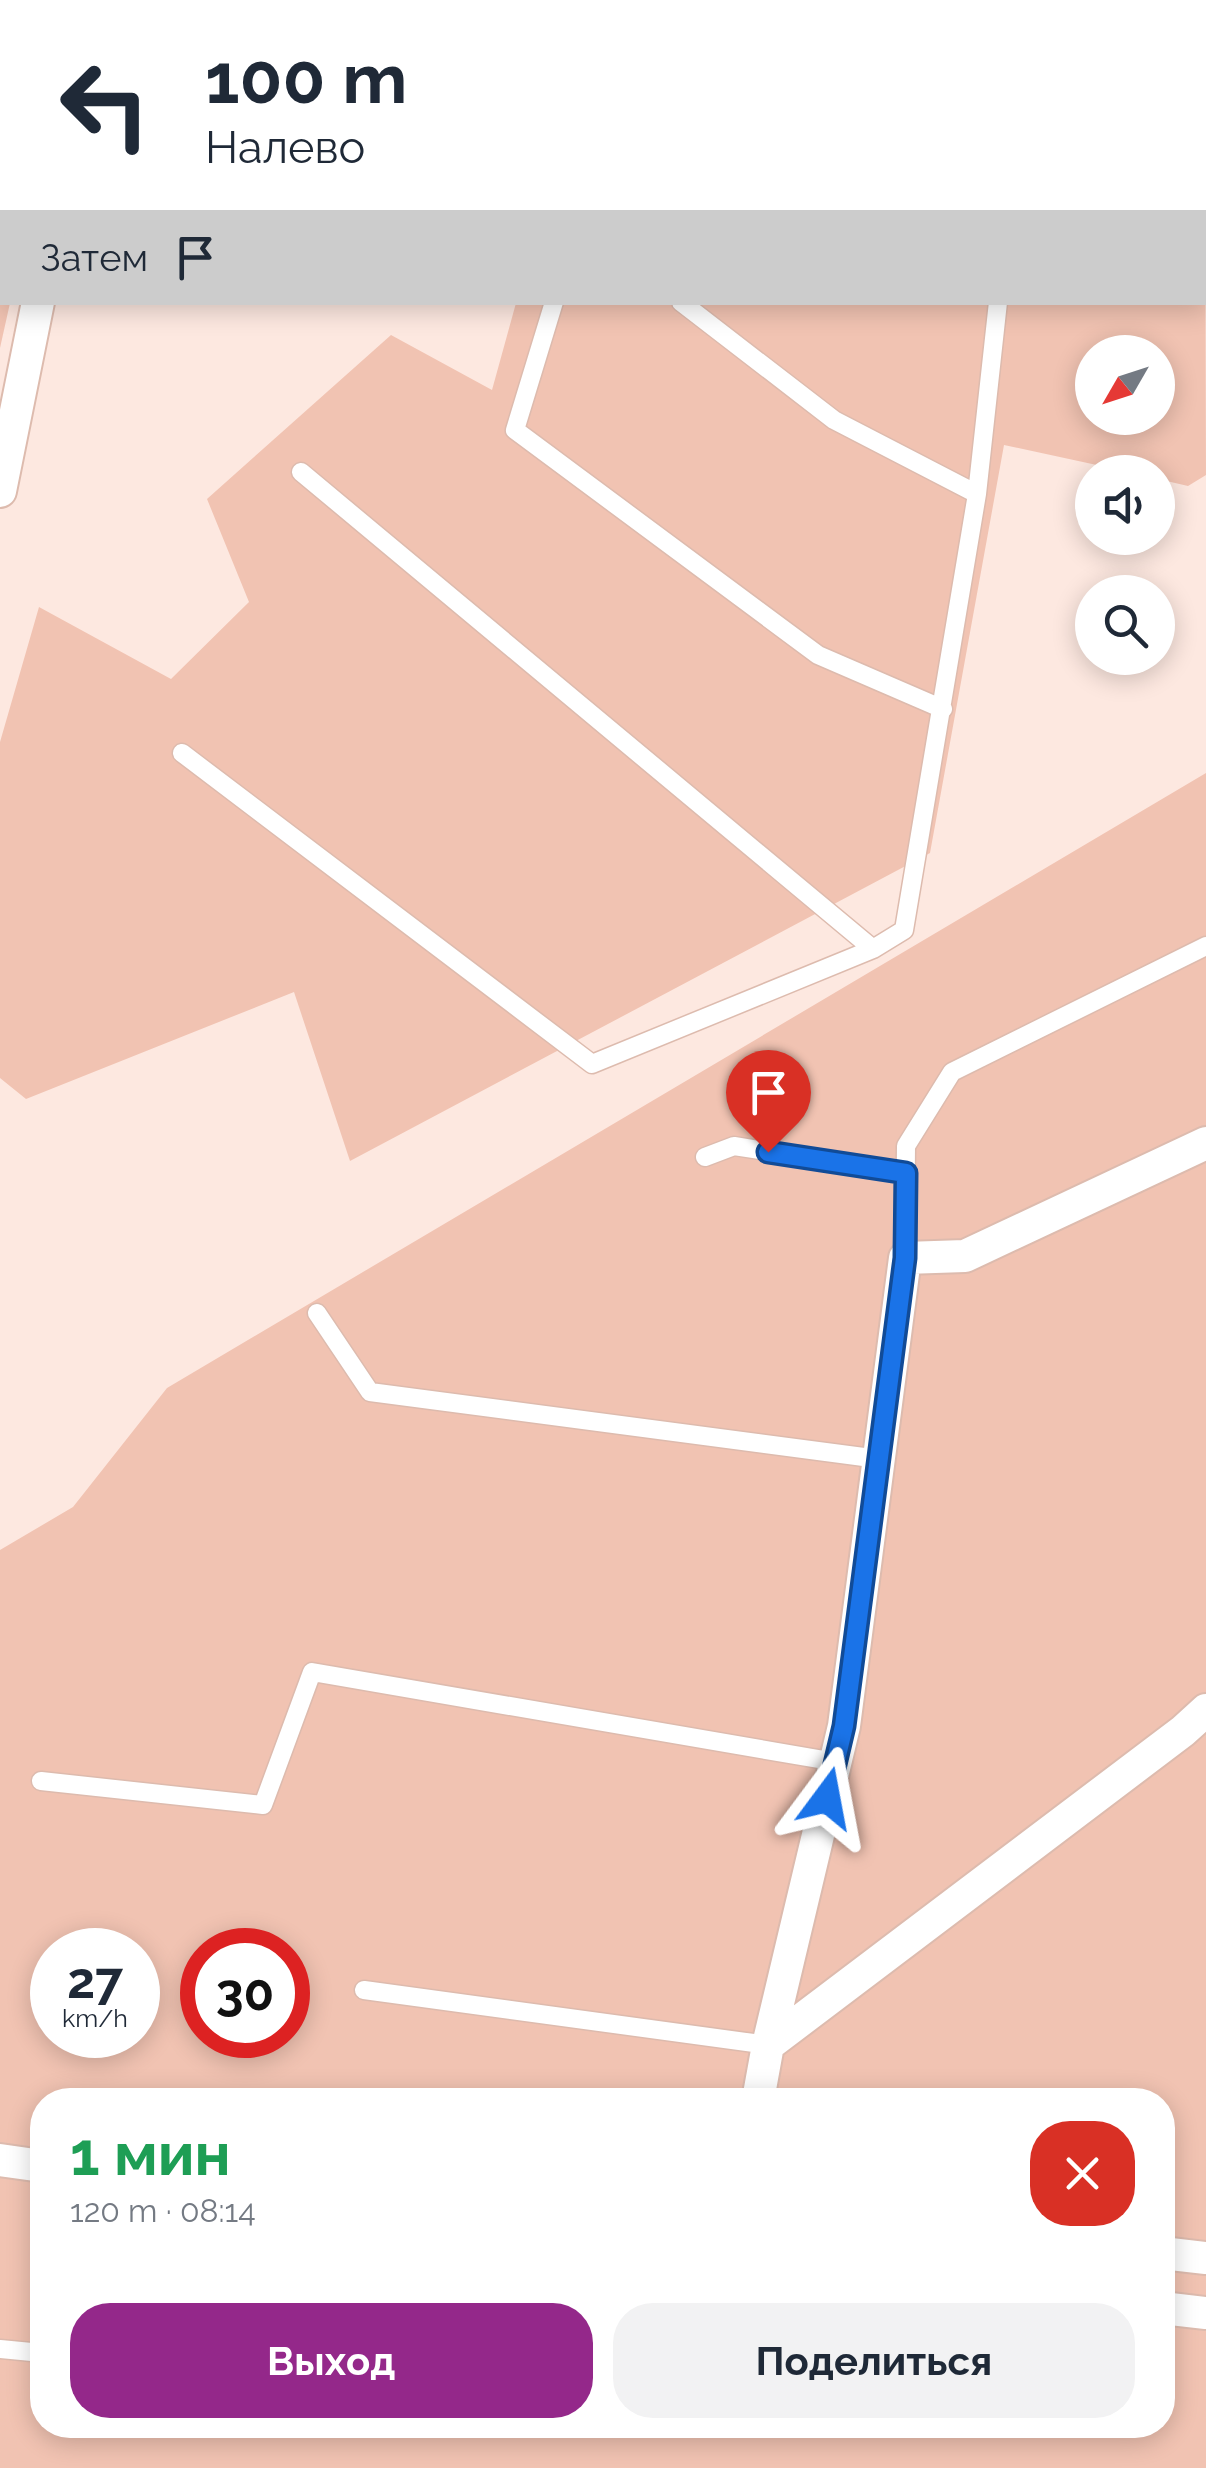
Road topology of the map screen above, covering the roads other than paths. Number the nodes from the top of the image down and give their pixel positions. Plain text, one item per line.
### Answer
1 (37, 305) edge
2 (553, 305) edge
3 (686, 305) edge
4 (998, 305) edge
5 (300, 472) dead end
6 (0, 491) edge
7 (976, 494) junction
8 (944, 710) junction
9 (182, 754) dead end
10 (1206, 946) edge
11 (873, 949) junction
12 (1206, 1143) edge
13 (706, 1157) dead end
14 (906, 1173) junction
15 (905, 1258) junction
16 (317, 1313) dead end
17 (878, 1459) junction
18 (1206, 1710) edge
19 (836, 1762) junction
20 (41, 1782) dead end
21 (364, 1990) dead end
22 (768, 2045) junction
23 (760, 2088) edge
24 (0, 2160) edge
25 (30, 2164) edge
26 (1175, 2254) edge
27 (1206, 2258) edge
28 (1175, 2309) edge
29 (1206, 2313) edge
30 (0, 2349) edge
31 (30, 2352) edge

1 - 6 street
2 - 8 lane
3 - 7 lane
4 - 7 lane
5 - 11 lane
7 - 8 lane
8 - 11 lane
9 - 11 lane
10 - 14 lane
12 - 15 street
13 - 14 lane
14 - 15 lane
15 - 17 street
16 - 17 lane
17 - 19 street
18 - 22 street
19 - 20 lane
19 - 22 street
21 - 22 lane
22 - 23 street
24 - 25 street
26 - 27 street
28 - 29 street
30 - 31 lane

